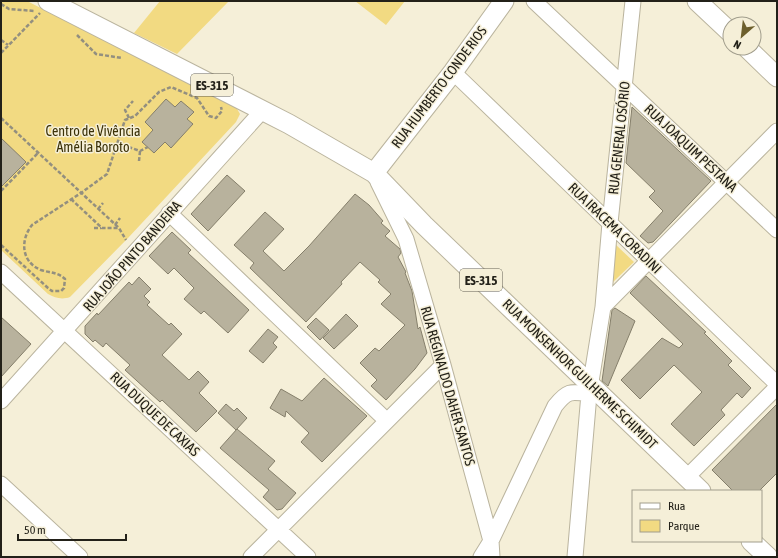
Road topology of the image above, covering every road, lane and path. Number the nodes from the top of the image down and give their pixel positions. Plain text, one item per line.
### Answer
1 (504, 1) edge
2 (534, 1) edge
3 (633, 1) edge
4 (697, 1) edge
5 (1, 4) edge
6 (44, 10) edge
7 (722, 24) edge
8 (73, 32) dead end
9 (1, 40) edge
10 (8, 45) junction
11 (1, 53) edge
12 (755, 56) edge
13 (127, 59) dead end
14 (453, 72) junction
15 (777, 77) edge
16 (624, 86) junction
17 (133, 101) dead end
18 (218, 104) dead end
19 (262, 111) junction
20 (1, 118) edge
21 (129, 118) junction
22 (777, 131) edge
23 (117, 142) junction
24 (148, 147) dead end
25 (140, 151) junction
26 (38, 152) junction
27 (139, 161) dead end
28 (374, 173) junction
29 (726, 182) junction
30 (1, 191) edge
31 (81, 193) junction
32 (71, 199) junction
33 (103, 203) dead end
34 (98, 209) junction
35 (170, 213) junction
36 (120, 218) dead end
37 (610, 223) junction
38 (115, 225) junction
39 (424, 225) junction
40 (94, 228) dead end
41 (102, 228) junction
42 (119, 228) junction
43 (777, 230) edge
44 (406, 240) junction
45 (127, 241) dead end
46 (1, 245) edge
47 (648, 260) junction
48 (1, 272) edge
49 (603, 306) junction
50 (65, 331) junction
51 (443, 365) junction
52 (777, 386) edge
53 (590, 389) junction
54 (1, 401) edge
55 (386, 420) junction
56 (687, 477) junction
57 (1, 484) edge
58 (700, 490) edge
59 (278, 528) junction
60 (491, 541) junction
61 (752, 542) edge
62 (80, 557) edge
63 (251, 557) edge
64 (308, 557) edge
65 (481, 557) edge
66 (492, 557) edge
67 (575, 557) edge
68 (768, 557) edge

1 - 14 main road, RUA HUMBERTO CONDE RIOS
2 - 16 street, RUA JOAQUIM PESTANA
3 - 16 street, RUA GENERAL OSÓRIO
4 - 7 main road
5 - 6 path
6 - 10 path
6 - 19 main road, ES-315
8 - 13 path
9 - 10 path
10 - 11 path
12 - 15 main road
14 - 28 main road, RUA HUMBERTO CONDE RIOS
14 - 37 street, RUA IRACEMA CORADINI
16 - 29 street, RUA JOAQUIM PESTANA
16 - 37 street, RUA GENERAL OSÓRIO
17 - 21 path
18 - 21 path
19 - 28 main road, ES-315
19 - 35 street, RUA JOÃO PINTO BANDEIRA
20 - 26 path
21 - 23 path
22 - 29 street
23 - 25 path
23 - 31 path
24 - 25 path
25 - 27 path
26 - 30 path
26 - 31 path
28 - 39 main road, RUA MONSENHOR GUILHERME SCHIMIDT / ES-315
28 - 44 street, RUA REGINALDO DAHER SANTOS
29 - 43 street, RUA JOAQUIM PESTANA
29 - 47 street
31 - 32 path
31 - 34 path
32 - 41 path
32 - 46 path
33 - 34 path
34 - 38 path
35 - 50 street, RUA JOÃO PINTO BANDEIRA
35 - 55 street
36 - 38 path
37 - 47 street, RUA IRACEMA CORADINI
37 - 49 street, RUA GENERAL OSÓRIO
38 - 42 path
39 - 44 street
39 - 53 main road, RUA MONSENHOR GUILHERME SCHIMIDT / ES-315
40 - 41 path
41 - 42 path
42 - 45 path
44 - 51 street, RUA REGINALDO DAHER SANTOS
47 - 49 street
47 - 52 street, RUA IRACEMA CORADINI
48 - 50 street, RUA DUQUE DE CAXIAS
49 - 53 street, RUA GENERAL OSÓRIO
50 - 54 street, RUA JOÃO PINTO BANDEIRA
50 - 59 street, RUA DUQUE DE CAXIAS
51 - 55 street
51 - 60 street, RUA REGINALDO DAHER SANTOS
52 - 56 street
53 - 56 main road, RUA MONSENHOR GUILHERME SCHIMIDT / ES-315
53 - 60 street
53 - 67 street, RUA GENERAL OSÓRIO
55 - 59 street
56 - 58 main road, RUA MONSENHOR GUILHERME SCHIMIDT / ES-315
57 - 62 street
59 - 63 street
59 - 64 street, RUA DUQUE DE CAXIAS
60 - 65 street
60 - 66 street, RUA REGINALDO DAHER SANTOS
61 - 68 main road

